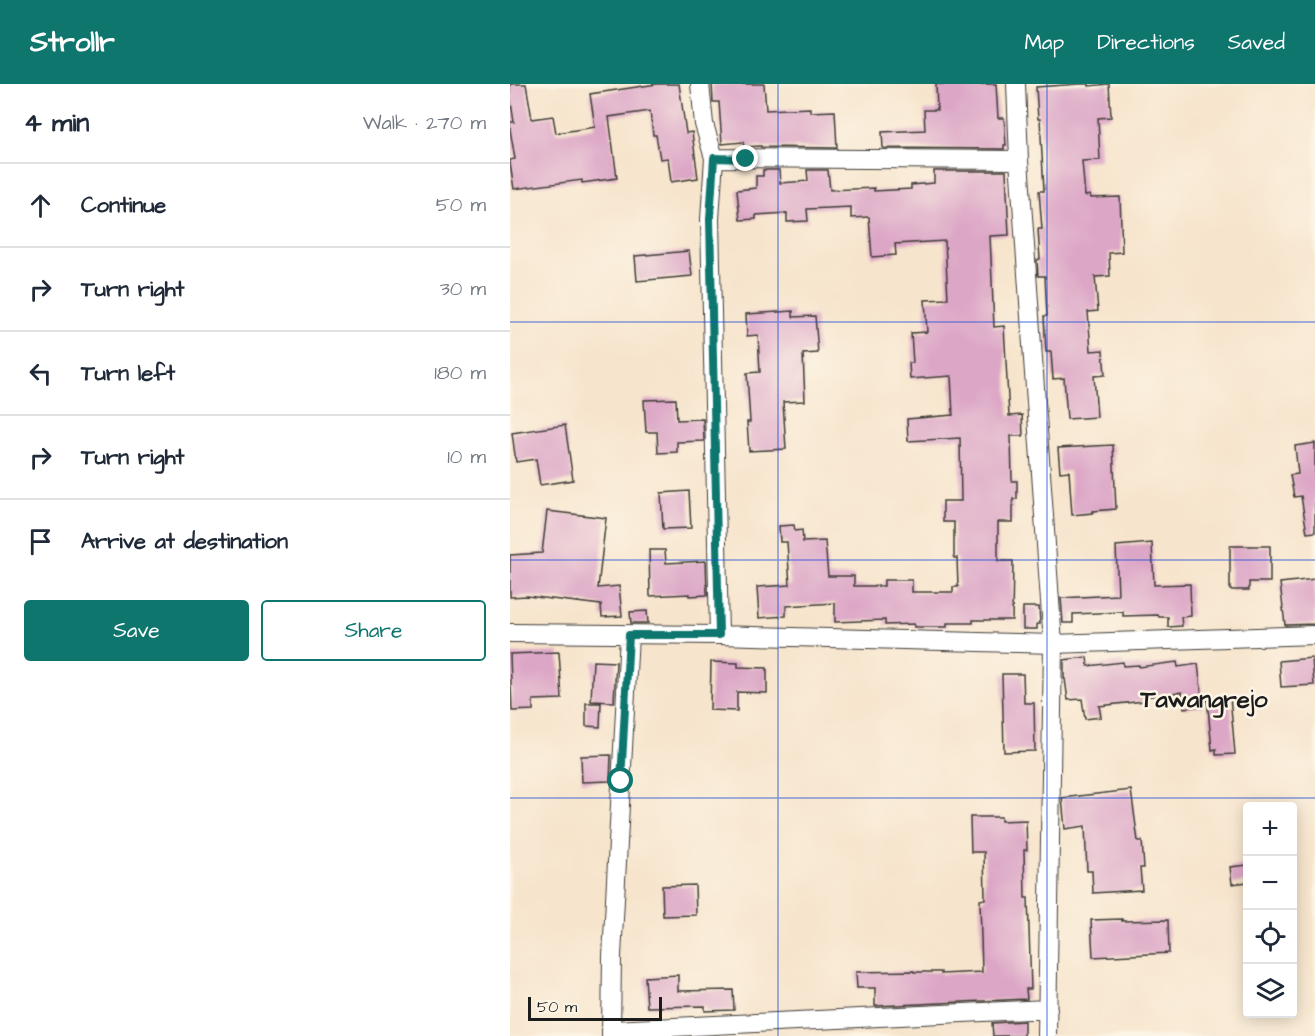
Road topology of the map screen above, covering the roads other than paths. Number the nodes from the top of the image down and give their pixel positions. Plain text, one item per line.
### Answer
1 (700, 84) edge
2 (1016, 84) edge
3 (714, 158) junction
4 (1019, 160) junction
5 (510, 633) edge
6 (629, 635) junction
7 (719, 635) junction
8 (1315, 635) edge
9 (1053, 644) junction
10 (1048, 1009) junction
11 (611, 1033) edge
12 (1047, 1036) edge

1 - 3 street
2 - 4 street
3 - 4 street
3 - 7 street
4 - 9 street
5 - 6 street
6 - 7 street
6 - 11 street
7 - 9 street
8 - 9 street
9 - 10 street
10 - 11 street
10 - 12 street

